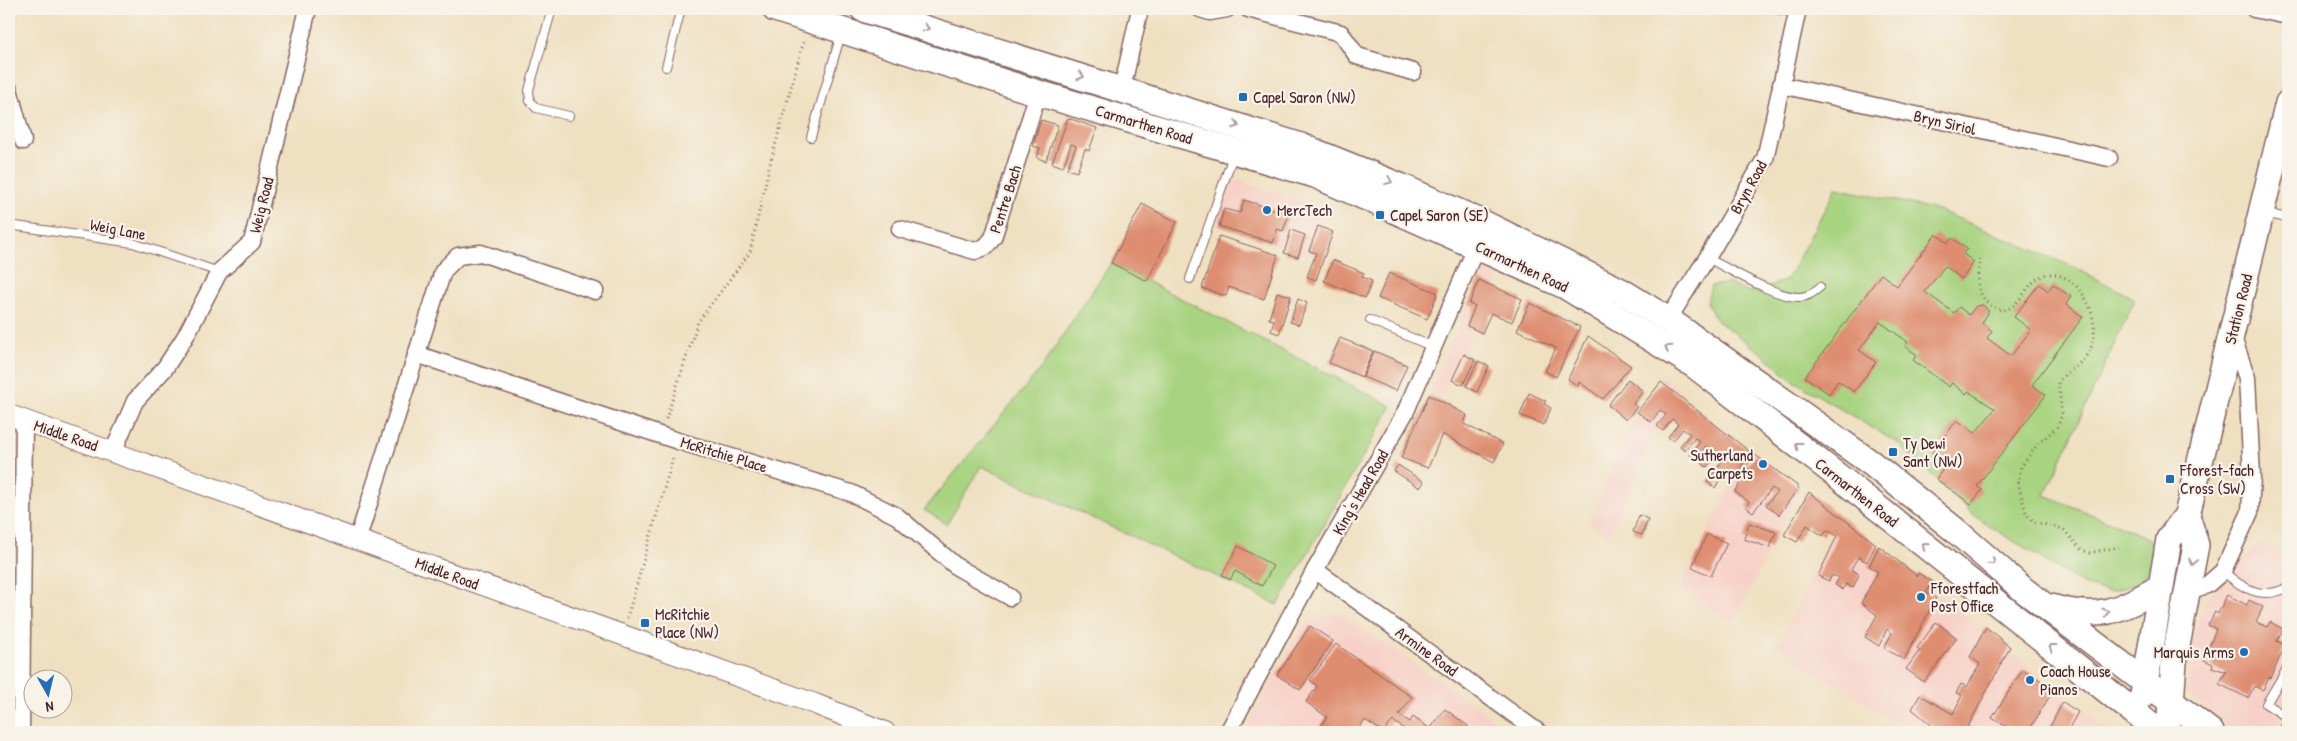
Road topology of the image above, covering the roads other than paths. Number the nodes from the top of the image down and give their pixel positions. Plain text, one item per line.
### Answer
1 (308, 9) edge
2 (552, 9) edge
3 (681, 9) edge
4 (775, 9) edge
5 (863, 9) edge
6 (1140, 9) edge
7 (1200, 9) edge
8 (1227, 9) edge
9 (1248, 9) edge
10 (1776, 9) edge
11 (2254, 9) edge
12 (1798, 11) edge
13 (2288, 16) edge
14 (842, 30) junction
15 (666, 67) dead end
16 (1413, 72) dead end
17 (1782, 85) junction
18 (1122, 89) junction
19 (9, 90) edge
20 (1038, 93) junction
21 (2288, 103) edge
22 (570, 116) dead end
23 (811, 137) dead end
24 (23, 141) dead end
25 (1235, 151) junction
26 (2109, 158) dead end
27 (2262, 212) junction
28 (2288, 218) edge
29 (9, 225) edge
30 (900, 229) dead end
31 (1476, 245) junction
32 (1707, 258) junction
33 (220, 272) junction
34 (1190, 279) dead end
35 (1820, 287) dead end
36 (595, 291) dead end
37 (1370, 320) dead end
38 (1670, 321) junction
39 (2232, 334) junction
40 (1433, 347) junction
41 (416, 354) junction
42 (16, 418) edge
43 (113, 452) junction
44 (2187, 514) junction
45 (357, 541) junction
46 (1315, 570) junction
47 (2223, 571) junction
48 (2288, 587) edge
49 (2159, 588) junction
50 (2188, 591) junction
51 (1010, 597) dead end
52 (2042, 604) junction
53 (2288, 667) edge
54 (2144, 682) junction
55 (16, 690) edge
56 (2171, 703) junction
57 (2288, 718) edge
58 (2288, 723) edge
59 (2146, 727) edge
60 (21, 732) edge
61 (884, 732) edge
62 (1228, 732) edge
63 (1538, 732) edge
64 (2168, 732) edge
65 (2211, 732) edge
66 (2282, 732) edge

1 - 33 street, Weig Road
2 - 22 lane
3 - 15 lane
4 - 14 main road, Carmarthen Road
5 -> 18 main road, Carmarthen Road
6 - 18 street
7 - 8 street
9 - 16 street
10 - 12 lane
11 - 13 street
12 - 17 street, Bryn Road
14 - 20 main road, Carmarthen Road
14 - 23 lane
17 - 26 street, Bryn Siriol
17 - 32 street, Bryn Road
18 -> 38 main road, Carmarthen Road
19 - 24 street
20 - 25 main road, Carmarthen Road
20 - 30 street, Pentre Bach
21 - 27 main road, Station Road
25 - 31 main road, Carmarthen Road
25 - 34 lane
27 - 28 lane
27 - 39 main road, Station Road
29 - 33 lane, Weig Lane
31 - 40 street, King's Head Road
59 -> 31 main road, Carmarthen Road
32 - 35 lane
32 - 38 street, Bryn Road
33 - 43 street, Weig Road
36 - 41 street
37 - 40 lane
38 -> 52 main road, Carmarthen Road
39 - 44 main road, Station Road
39 - 47 street
40 - 46 street, King's Head Road
41 - 45 street
41 - 51 street, McRitchie Place
42 - 43 street, Middle Road
42 - 55 street
43 - 45 street, Middle Road
44 - 49 main road, Station Road
44 -> 50 main road
45 - 61 street, Middle Road
46 - 62 street, King's Head Road
46 - 63 street, Armine Road
47 - 48 lane
47 - 50 street
52 -> 49 main road
49 - 54 main road, Station Road
50 - 56 main road
52 - 54 main road, Carmarthen Road
53 - 57 lane
54 - 56 main road, Carmarthen Road
54 - 59 main road, Station Road
55 - 60 street
56 - 64 main road
56 - 65 main road, Carmarthen Road
58 - 66 lane

